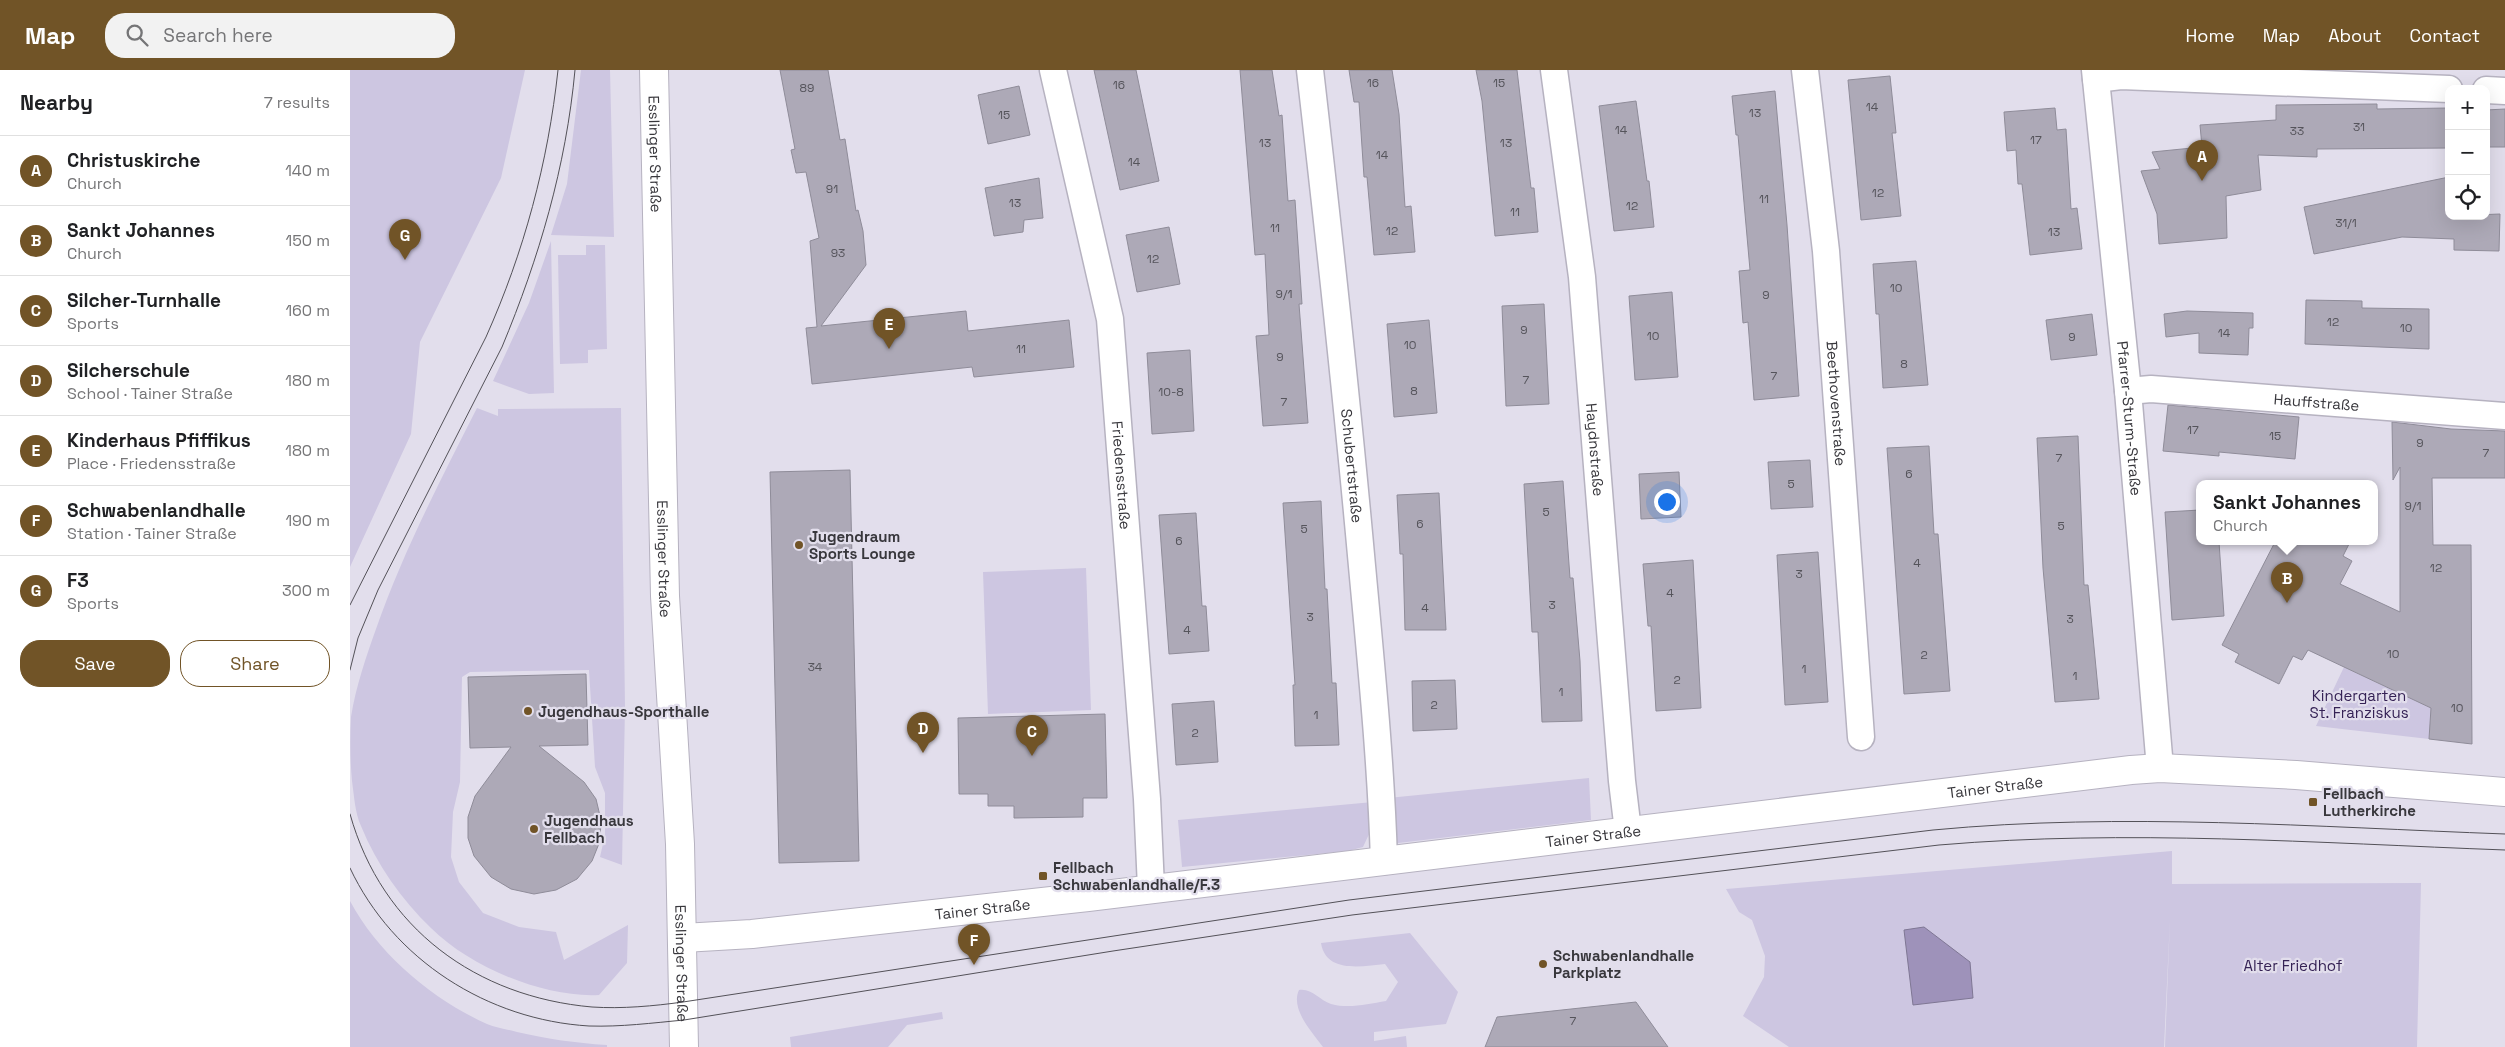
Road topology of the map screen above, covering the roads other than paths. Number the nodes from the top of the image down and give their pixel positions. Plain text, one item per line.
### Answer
1 (654, 70) edge
2 (1053, 70) edge
3 (1310, 70) edge
4 (1554, 70) edge
5 (1805, 70) edge
6 (2095, 74) edge
7 (2445, 89) edge
8 (2490, 90) edge
9 (2505, 91) edge
10 (2128, 391) junction
11 (2505, 416) edge
12 (1861, 737) dead end
13 (2160, 768) junction
14 (2505, 792) edge
15 (1628, 831) junction
16 (1384, 861) junction
17 (1151, 888) junction
18 (683, 938) junction
19 (684, 1047) edge

1 - 18 street, Esslinger Straße
2 - 17 street, Friedensstraße
3 - 16 street, Schubertstraße
4 - 15 street, Haydnstraße
5 - 12 street, Beethovenstraße
6 - 7 street
6 - 10 street, Pfarrer-Sturm-Straße
8 - 9 street
10 - 11 street, Hauffstraße
10 - 13 street, Pfarrer-Sturm-Straße
13 - 14 street, Tainer Straße
13 - 15 street, Tainer Straße
15 - 16 street, Tainer Straße
16 - 17 street, Tainer Straße
17 - 18 street, Tainer Straße
18 - 19 street, Esslinger Straße

